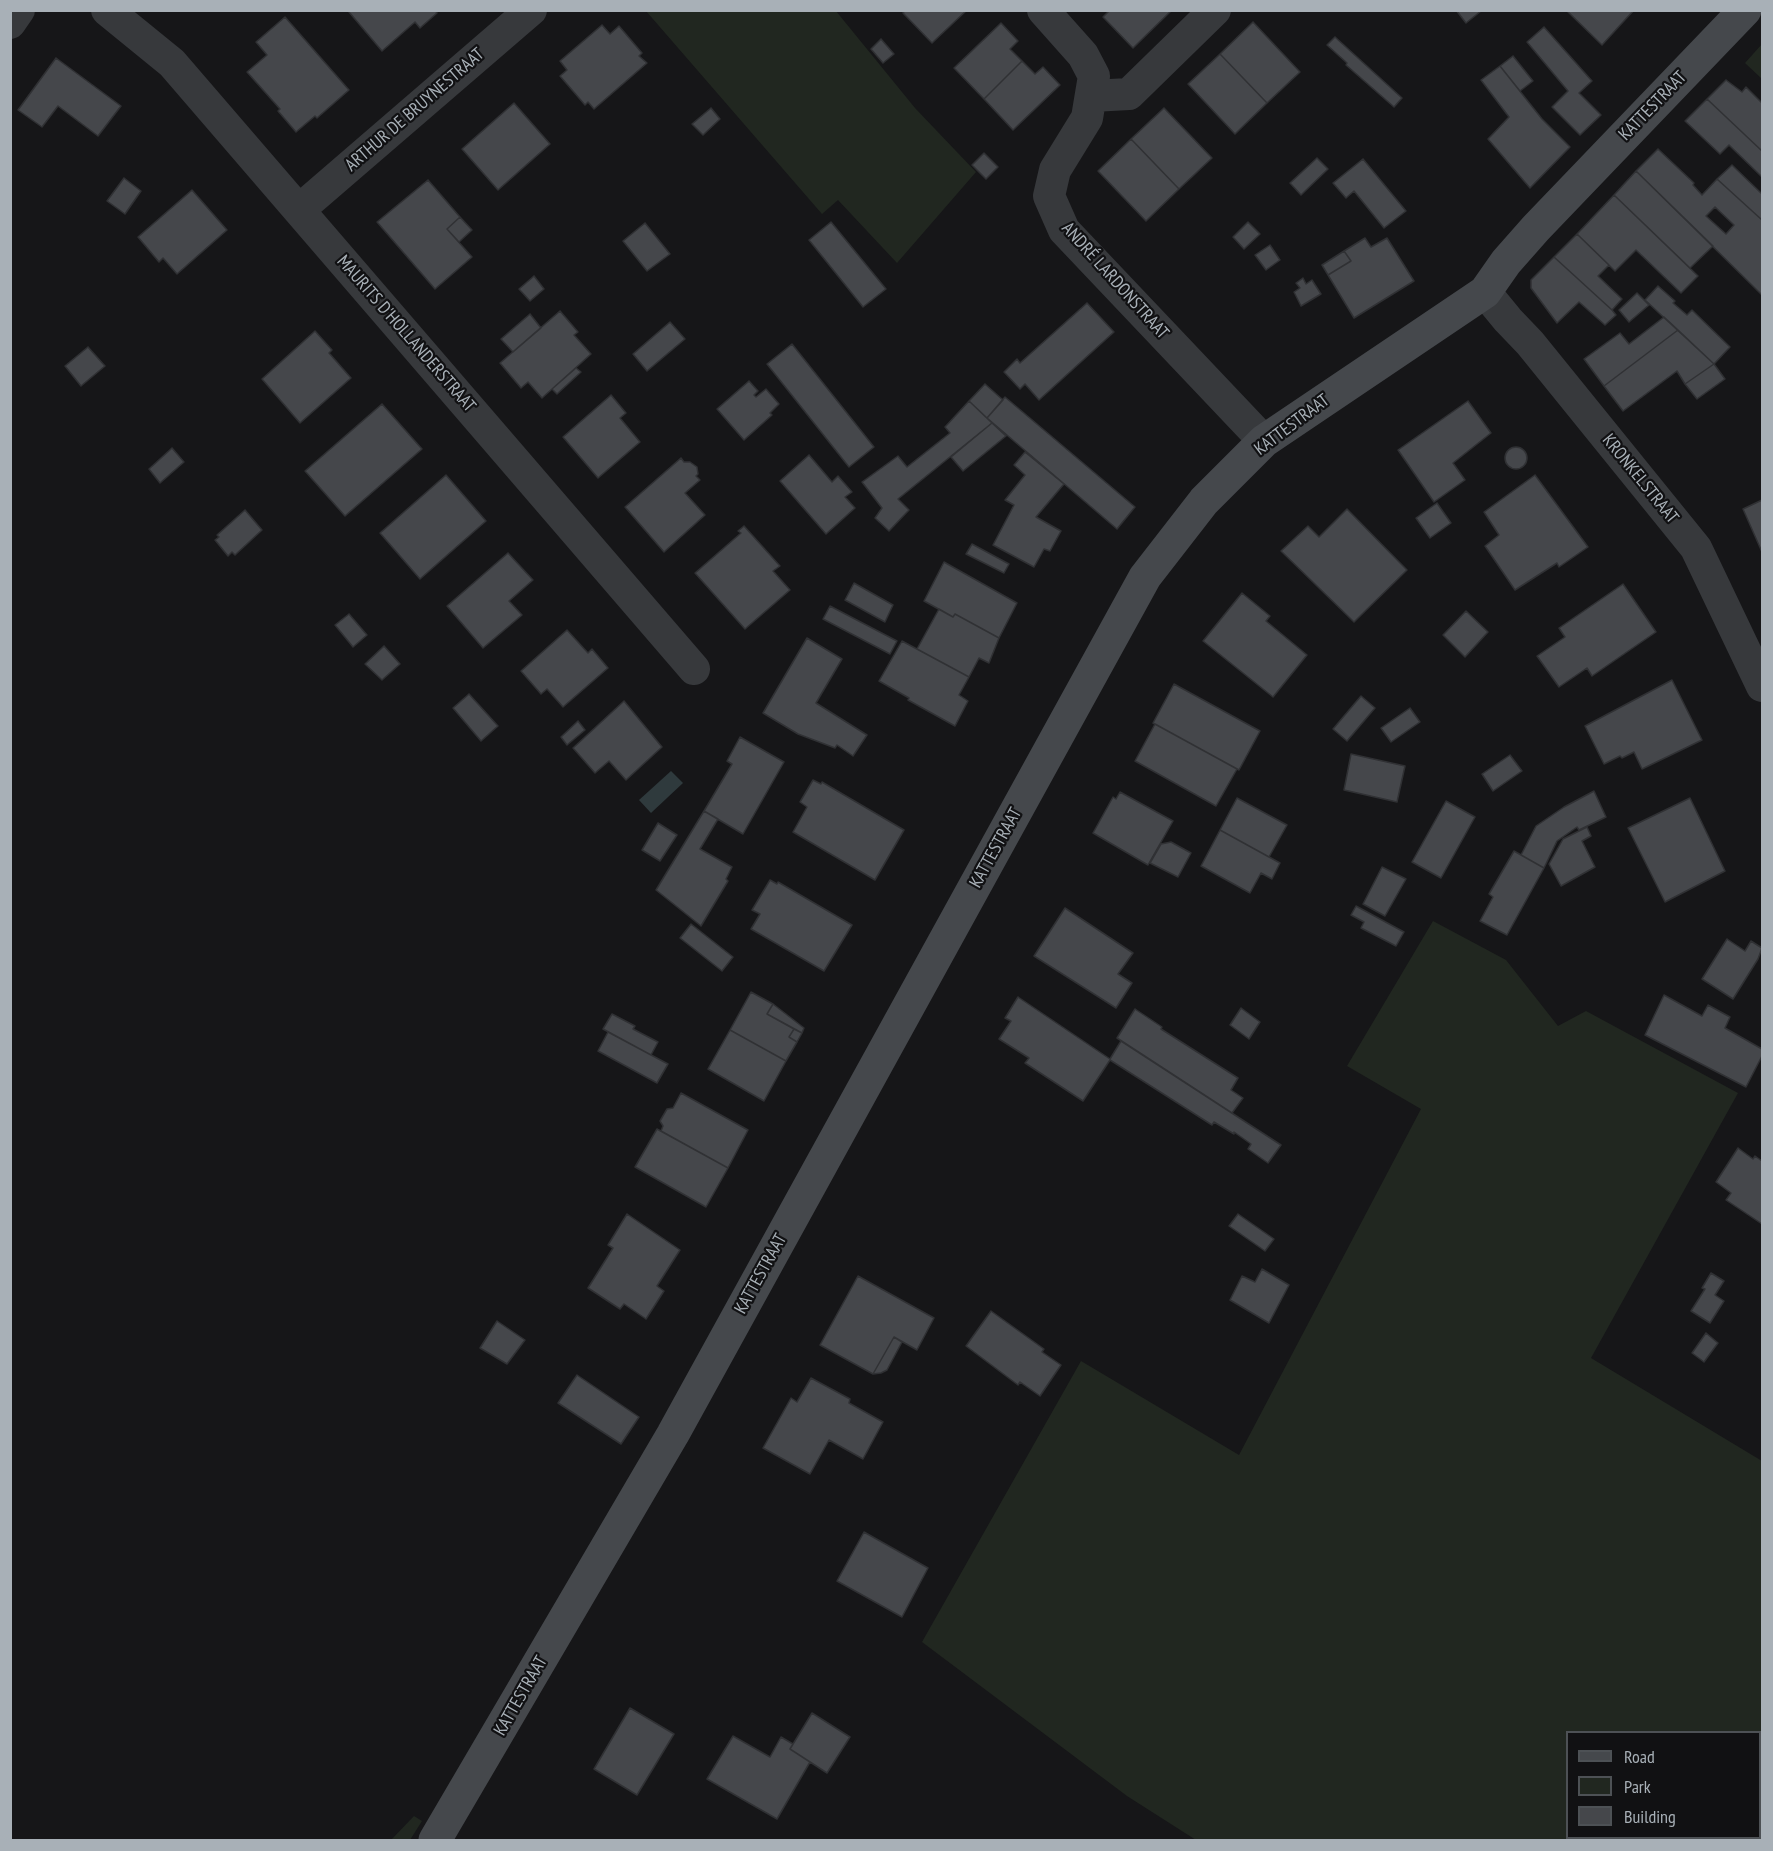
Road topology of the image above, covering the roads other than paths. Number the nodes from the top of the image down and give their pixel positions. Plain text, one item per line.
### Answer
1 (19, 10) edge
2 (107, 10) edge
3 (531, 10) edge
4 (1043, 10) edge
5 (1215, 10) edge
6 (1745, 10) edge
7 (10, 23) edge
8 (1092, 96) junction
9 (299, 210) junction
10 (1485, 292) junction
11 (1264, 441) junction
12 (694, 669) dead end
13 (1762, 686) edge
14 (435, 1840) edge

1 - 7 street
2 - 9 street, MAURITS D'HOLLANDERSTRAAT
3 - 9 street, ARTHUR DE BRUYNESTRAAT
4 - 8 street, ANDRÉ LARDONSTRAAT
5 - 8 street
6 - 10 street, KATTESTRAAT
8 - 11 street, ANDRÉ LARDONSTRAAT
9 - 12 street, MAURITS D'HOLLANDERSTRAAT
10 - 11 street, KATTESTRAAT
10 - 13 street, KRONKELSTRAAT
11 - 14 street, KATTESTRAAT

